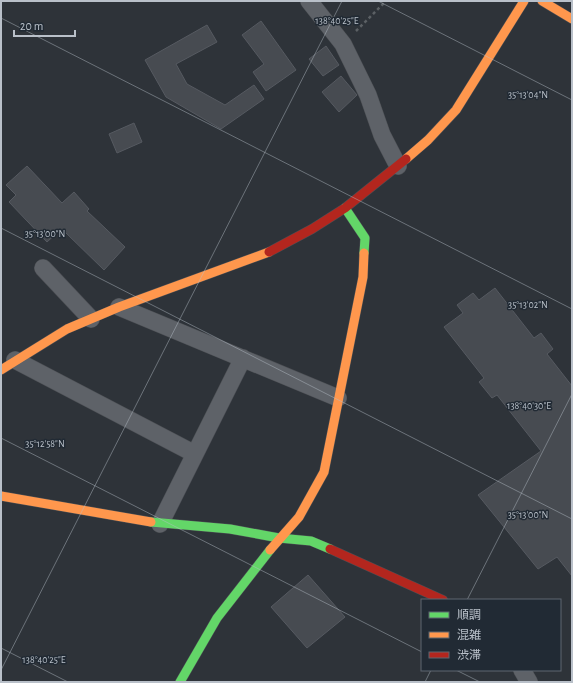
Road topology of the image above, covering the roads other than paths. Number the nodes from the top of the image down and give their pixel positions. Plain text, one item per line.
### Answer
1 (309, 1) edge
2 (524, 1) edge
3 (542, 1) edge
4 (572, 19) edge
5 (398, 166) junction
6 (345, 208) junction
7 (43, 268) dead end
8 (119, 307) junction
9 (91, 319) junction
10 (243, 358) junction
11 (15, 360) junction
12 (1, 370) edge
13 (338, 398) junction
14 (195, 454) junction
15 (1, 496) edge
16 (160, 524) junction
17 (279, 538) junction
18 (441, 599) edge
19 (523, 671) edge
20 (180, 682) edge
21 (529, 682) edge

1 - 5 street
2 - 5 street
3 - 4 street
5 - 6 street
6 - 8 street
6 - 13 street
7 - 9 street
8 - 9 street
8 - 10 street
9 - 11 street
10 - 13 street
10 - 14 street
11 - 12 street
11 - 14 street
13 - 17 street
14 - 16 street
15 - 16 street
16 - 17 street
17 - 18 street
17 - 20 street
19 - 21 street

